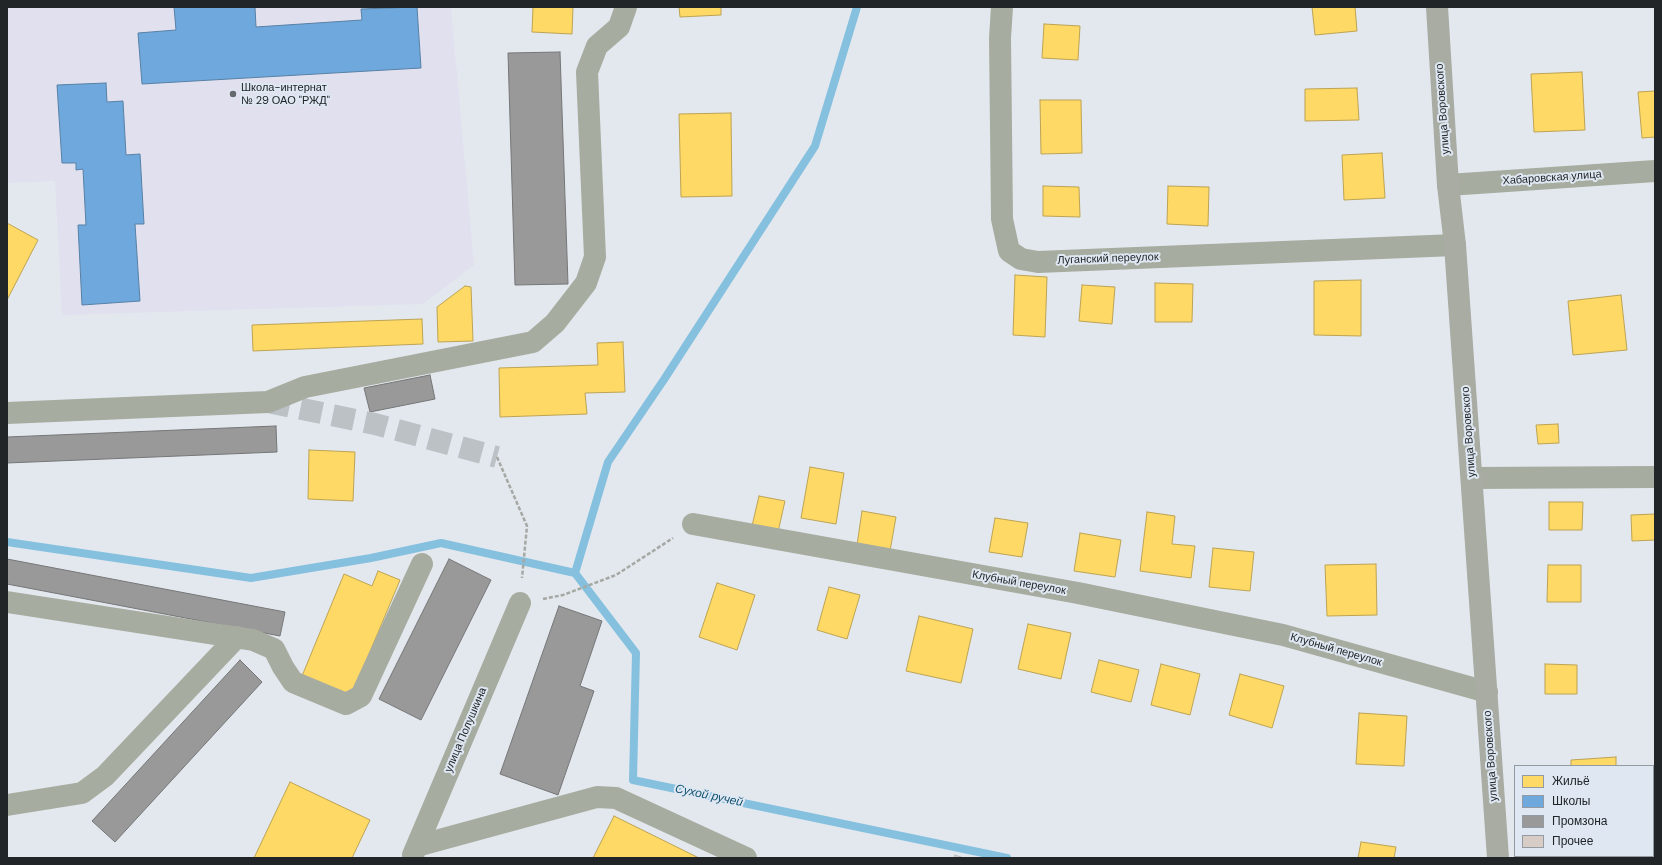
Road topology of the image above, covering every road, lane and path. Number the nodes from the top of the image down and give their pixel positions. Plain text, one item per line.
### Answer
1 (626, 7) edge
2 (1002, 7) edge
3 (1437, 7) edge
4 (1655, 171) edge
5 (1448, 185) junction
6 (1455, 245) junction
7 (7, 413) edge
8 (497, 457) dead end
9 (1655, 477) edge
10 (1472, 478) junction
11 (693, 524) joint
12 (422, 564) dead end
13 (562, 595) dead end
14 (7, 602) edge
15 (520, 603) joint
16 (237, 637) junction
17 (1487, 692) junction
18 (7, 805) edge
19 (414, 852) edge
20 (746, 858) edge
21 (1498, 858) edge

1 - 7 street
2 - 6 street, Луганский переулок
3 - 5 main road, улица Воровского
4 - 5 street, Хабаровская улица
5 - 6 main road, улица Воровского
6 - 10 main road, улица Воровского
8 - 15 path
9 - 10 street
10 - 17 main road, улица Воровского
11 - 13 path
11 - 17 street, Клубный переулок
12 - 16 street
14 - 16 street
15 - 19 street, улица Полушкина
16 - 18 street
17 - 21 main road, улица Воровского
19 - 20 street

